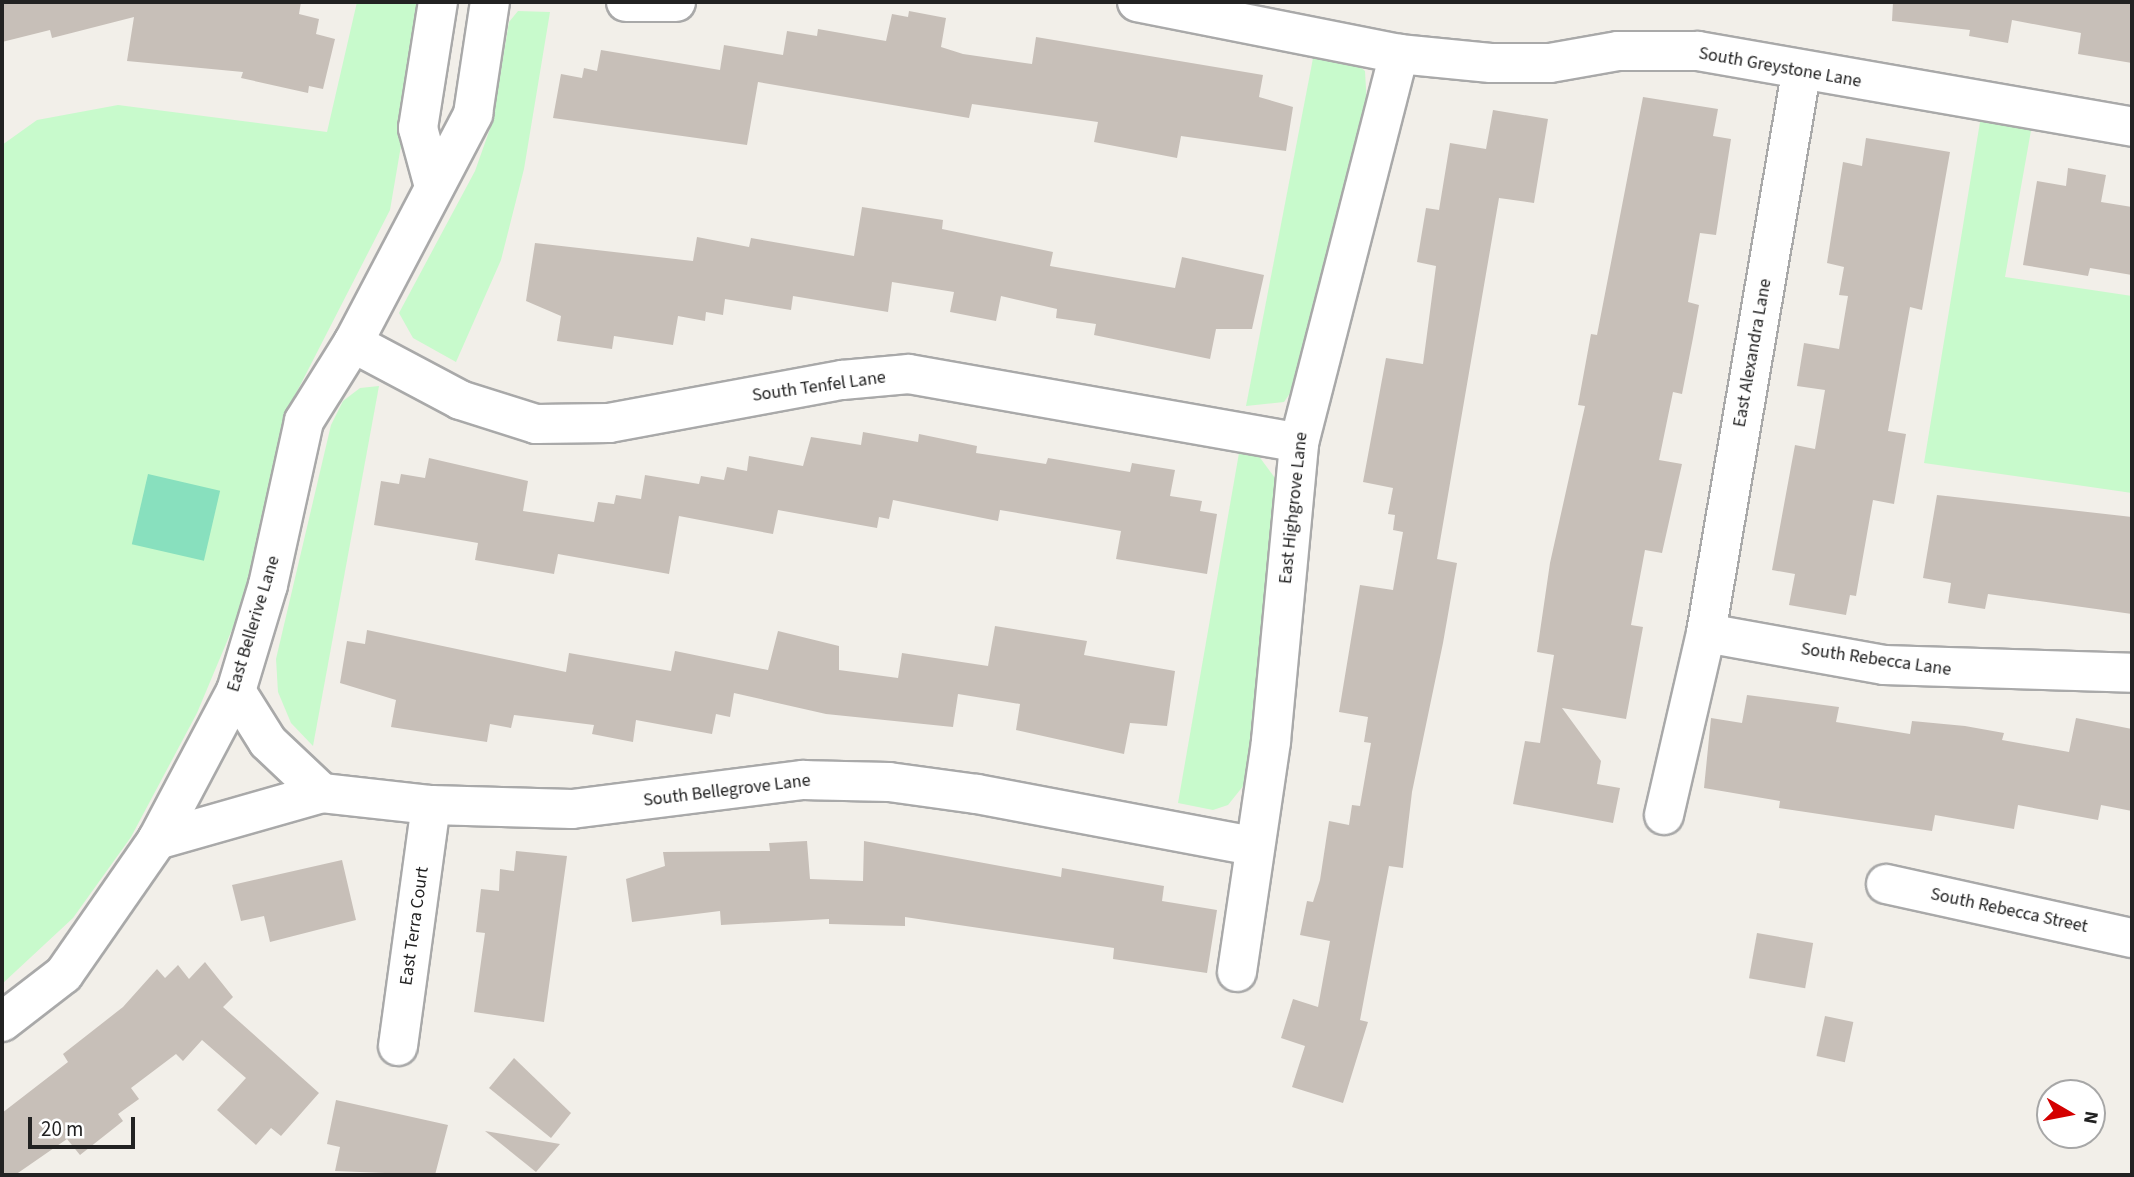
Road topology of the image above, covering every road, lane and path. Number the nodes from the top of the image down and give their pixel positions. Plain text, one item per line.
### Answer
1 (438, 2) edge
2 (490, 2) edge
3 (626, 2) edge
4 (676, 2) edge
5 (1137, 2) edge
6 (1399, 54) junction
7 (1801, 73) junction
8 (2132, 127) edge
9 (433, 183) junction
10 (353, 343) junction
11 (1299, 443) junction
12 (1706, 633) junction
13 (2132, 673) edge
14 (236, 691) junction
15 (322, 793) junction
16 (431, 805) junction
17 (1664, 815) dead end
18 (157, 841) junction
19 (1252, 846) junction
20 (1886, 884) dead end
21 (2132, 938) edge
22 (1237, 972) dead end
23 (2, 1022) edge
24 (398, 1046) dead end

1 - 9 street
2 - 9 street, East Bellerive Lane
3 - 4 street
5 - 6 street, South Greystone Lane
6 - 7 street, South Greystone Lane
6 - 11 street, East Highgrove Lane
7 - 8 street, South Greystone Lane
7 - 12 street, East Alexandra Lane
9 - 10 street, East Bellerive Lane
10 - 11 street, South Tenfel Lane
10 - 14 street, East Bellerive Lane
11 - 19 street, East Highgrove Lane
12 - 13 street, South Rebecca Lane
12 - 17 street, East Alexandra Lane
14 - 15 street
14 - 18 street, East Bellerive Lane
15 - 16 street, South Bellegrove Lane
15 - 18 street, South Bellegrove Lane
16 - 19 street, South Bellegrove Lane
16 - 24 street, East Terra Court
18 - 23 street, East Bellerive Lane
19 - 22 street, East Highgrove Lane
20 - 21 street, South Rebecca Street

